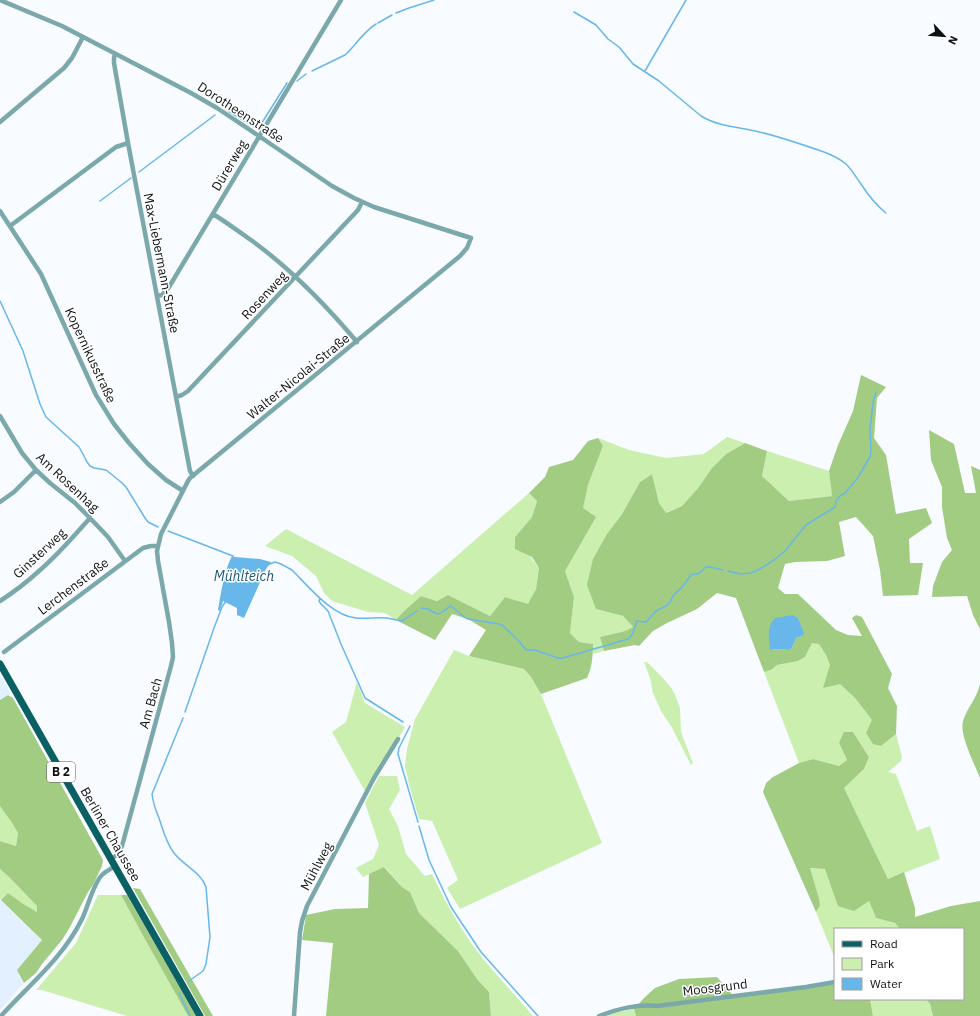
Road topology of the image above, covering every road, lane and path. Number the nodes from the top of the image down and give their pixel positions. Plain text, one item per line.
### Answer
1 (0, 0) edge
2 (341, 0) edge
3 (83, 37) junction
4 (116, 54) junction
5 (0, 122) edge
6 (259, 136) junction
7 (128, 143) junction
8 (362, 202) junction
9 (0, 211) edge
10 (213, 214) junction
11 (10, 226) junction
12 (471, 238) joint
13 (296, 277) junction
14 (158, 296) junction
15 (357, 342) junction
16 (176, 397) junction
17 (1, 419) edge
18 (36, 470) junction
19 (193, 476) junction
20 (183, 491) junction
21 (0, 502) edge
22 (90, 518) junction
23 (158, 546) junction
24 (125, 561) junction
25 (0, 601) edge
26 (4, 652) dead end
27 (0, 664) edge
28 (398, 739) dead end
29 (111, 859) junction
30 (115, 866) junction
31 (834, 982) edge
32 (1, 1016) edge
33 (200, 1016) edge
34 (294, 1016) edge
35 (599, 1016) edge

1 - 3 street, Dorotheenstraße
2 - 6 street, Dürerweg
3 - 4 street, Dorotheenstraße
3 - 5 street
4 - 6 street, Dorotheenstraße
4 - 7 street, Max-Liebermann-Straße
6 - 8 street, Dorotheenstraße
6 - 10 street, Dürerweg
7 - 11 street
7 - 14 street, Max-Liebermann-Straße
8 - 12 street, Dorotheenstraße
8 - 13 street, Rosenweg
9 - 11 street, Kopernikusstraße
10 - 13 street
10 - 14 street, Dürerweg
11 - 20 street, Kopernikusstraße
12 - 15 street, Walter-Nicolai-Straße
13 - 15 street
13 - 16 street, Rosenweg
14 - 16 street, Max-Liebermann-Straße
15 - 19 street, Walter-Nicolai-Straße
16 - 19 street, Max-Liebermann-Straße
17 - 18 street, Am Rosenhag
18 - 21 street
18 - 22 street, Am Rosenhag
19 - 20 street, Walter-Nicolai-Straße
20 - 23 street, Walter-Nicolai-Straße
22 - 24 street, Am Rosenhag
22 - 25 street, Ginsterweg
23 - 24 street, Lerchenstraße
23 - 29 street, Am Bach
24 - 26 street, Lerchenstraße
27 - 29 main road, Berliner Chaussee / B 2
28 - 34 street, Mühlweg
29 - 30 main road, Berliner Chaussee / B 2
30 - 32 street
30 - 33 main road, Berliner Chaussee / B 2
31 - 35 street, Moosgrund

